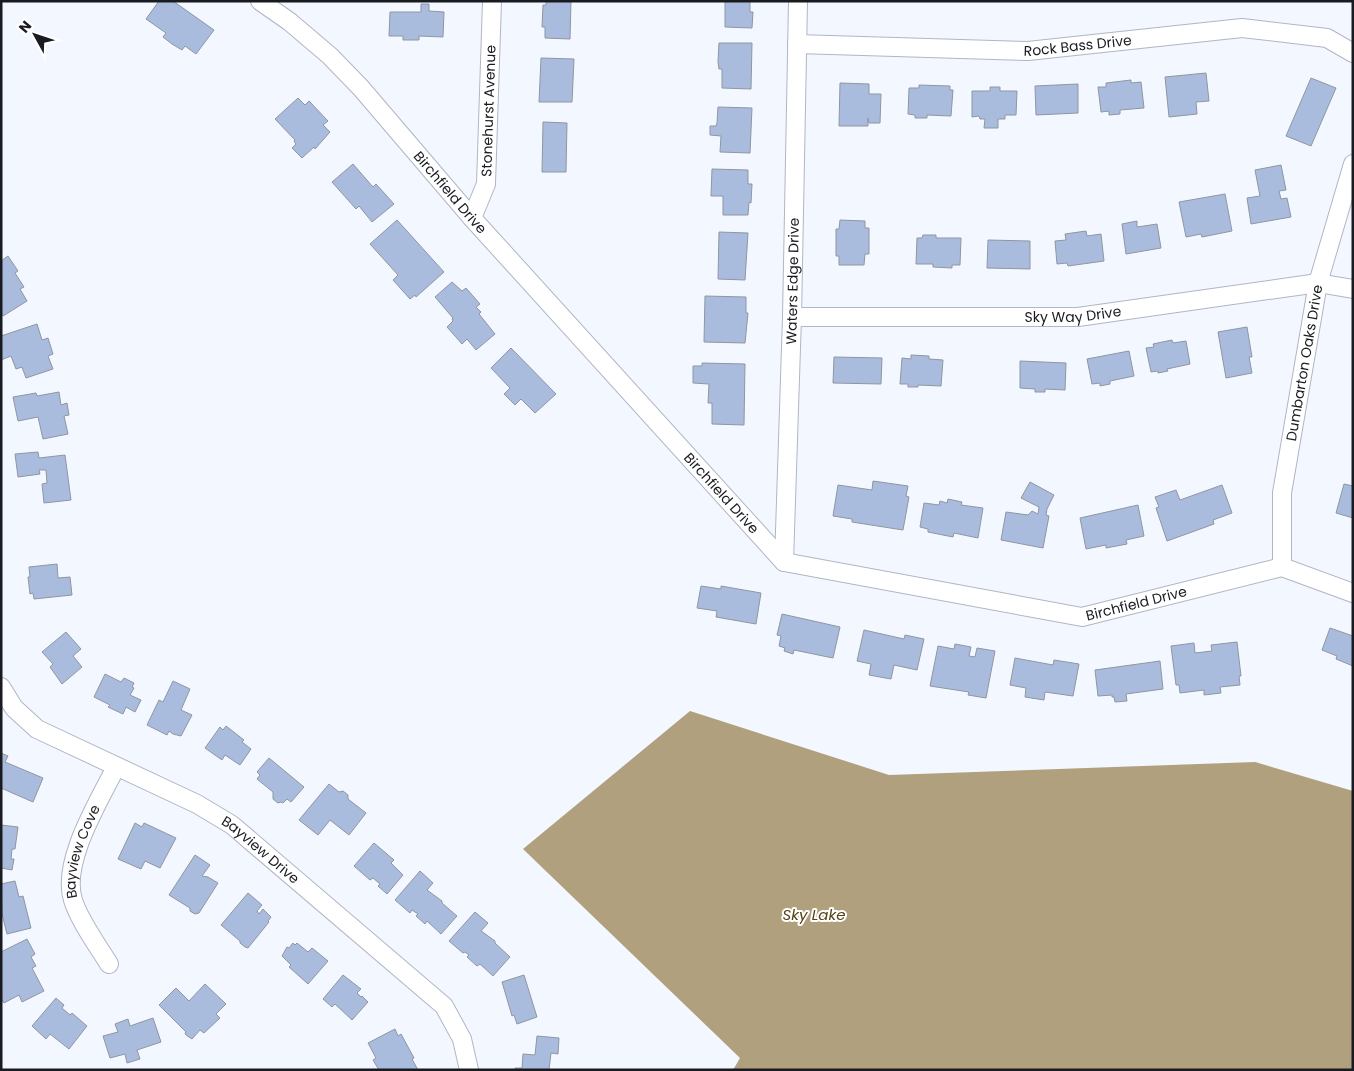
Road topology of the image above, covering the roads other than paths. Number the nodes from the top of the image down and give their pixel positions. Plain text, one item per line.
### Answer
1 (260, 1) edge
2 (492, 1) edge
3 (798, 1) edge
4 (797, 44) junction
5 (1353, 53) edge
6 (1353, 164) edge
7 (472, 218) junction
8 (1318, 283) junction
9 (1353, 289) edge
10 (792, 317) junction
11 (784, 562) junction
12 (1282, 567) junction
13 (1353, 593) edge
14 (1, 687) edge
15 (116, 767) junction
16 (109, 964) dead end
17 (469, 1070) edge

1 - 7 street, Birchfield Drive
2 - 7 street, Stonehurst Avenue
3 - 4 street, Waters Edge Drive
4 - 5 street, Rock Bass Drive
4 - 10 street, Waters Edge Drive
6 - 8 street, Dumbarton Oaks Drive
7 - 11 street, Birchfield Drive
8 - 9 street, Sky Way Drive
8 - 10 street, Sky Way Drive
8 - 12 street, Dumbarton Oaks Drive
10 - 11 street, Waters Edge Drive
11 - 12 street, Birchfield Drive
12 - 13 street
14 - 15 street, Bayview Drive
15 - 16 street, Bayview Cove
15 - 17 street, Bayview Drive

